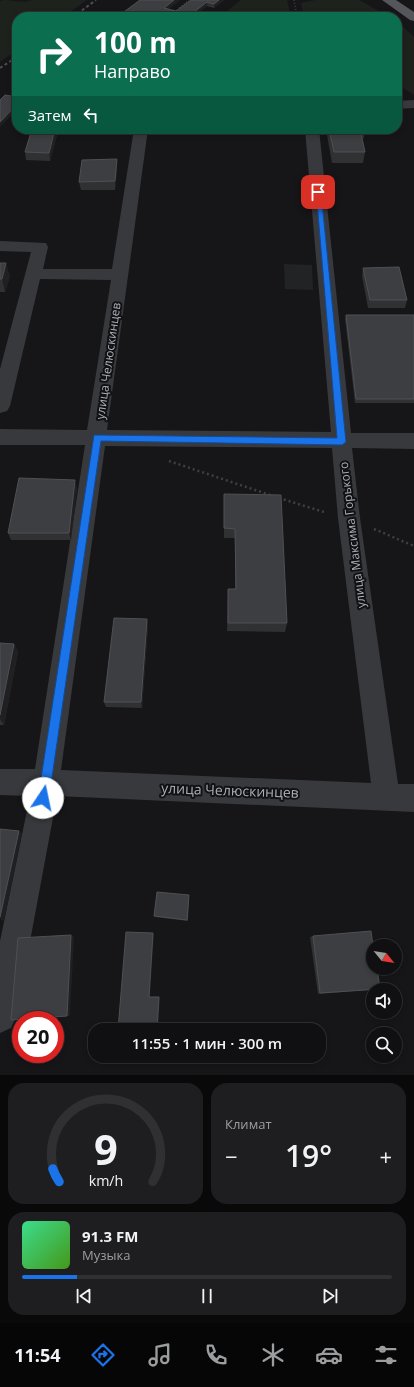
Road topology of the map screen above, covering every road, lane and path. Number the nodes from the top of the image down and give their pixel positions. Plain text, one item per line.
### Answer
1 (189, 0) edge
2 (294, 0) edge
3 (388, 0) edge
4 (176, 10) edge
5 (295, 12) edge
6 (414, 17) edge
7 (414, 104) edge
8 (402, 105) edge
9 (140, 134) edge
10 (312, 134) edge
11 (0, 246) edge
12 (32, 274) junction
13 (120, 276) junction
14 (0, 406) edge
15 (0, 437) edge
16 (97, 438) junction
17 (414, 441) edge
18 (342, 442) junction
19 (162, 458) dead end
20 (348, 518) junction
21 (414, 546) edge
22 (0, 782) edge
23 (46, 783) junction
24 (386, 797) junction
25 (414, 798) edge
26 (0, 1017) edge

1 - 4 path
2 - 5 path
3 - 6 main road
7 - 8 street
9 - 13 street, улица Челюскинцев
10 - 18 street, улица Максима Горького
11 - 12 street
12 - 13 street
12 - 14 street
13 - 16 street, улица Челюскинцев
15 - 16 street
16 - 18 street
16 - 23 street, улица Челюскинцев
17 - 18 street
18 - 20 street, улица Максима Горького
19 - 20 path
20 - 21 path
20 - 24 street, улица Максима Горького
22 - 23 street, улица Челюскинцев
23 - 24 street, улица Челюскинцев
23 - 26 street
24 - 25 street, улица Челюскинцев

